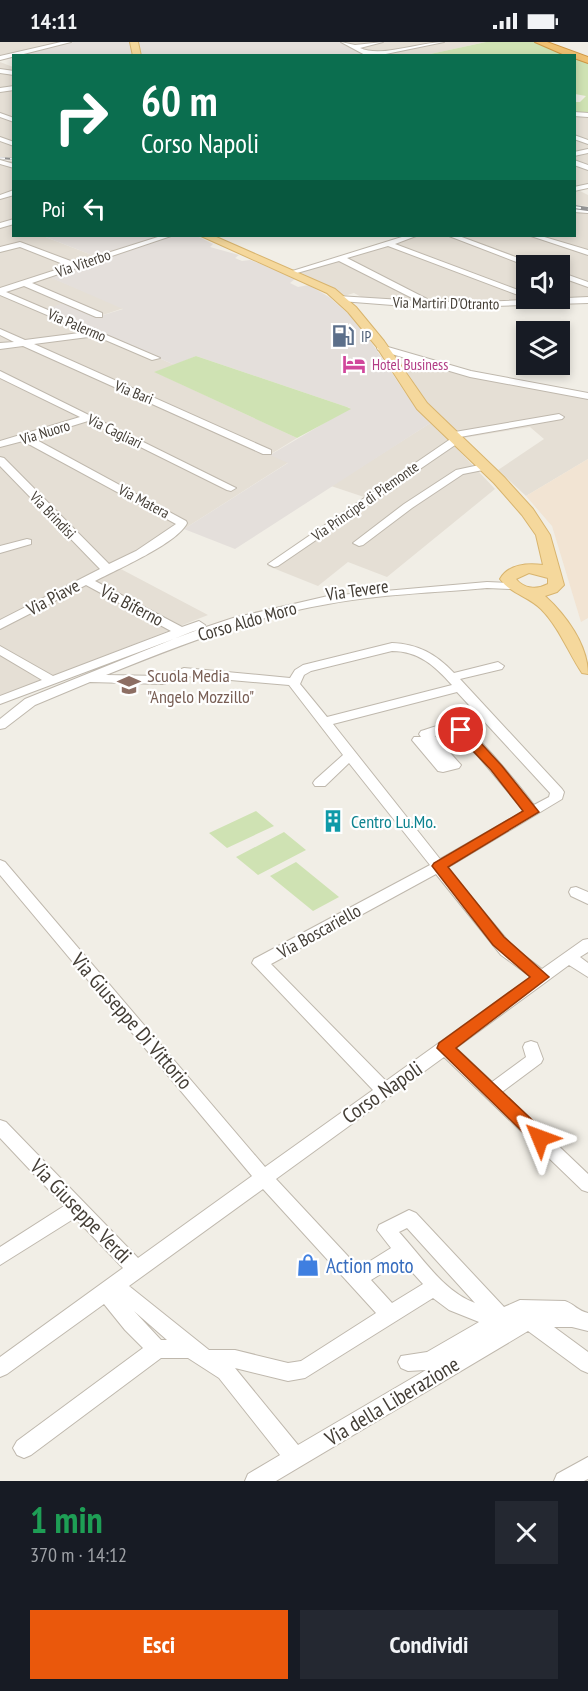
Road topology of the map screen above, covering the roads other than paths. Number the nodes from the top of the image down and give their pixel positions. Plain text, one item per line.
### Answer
1 (68, 42) edge
2 (344, 42) edge
3 (380, 42) edge
4 (441, 42) edge
5 (539, 42) edge
6 (547, 42) edge
7 (354, 47) junction
8 (17, 54) edge
9 (370, 54) edge
10 (377, 54) edge
11 (576, 54) edge
12 (588, 58) edge
13 (164, 237) edge
14 (208, 237) edge
15 (408, 237) edge
16 (456, 237) edge
17 (539, 237) edge
18 (387, 243) junction
19 (588, 247) edge
20 (0, 250) edge
21 (579, 250) junction
22 (588, 253) edge
23 (340, 258) junction
24 (516, 259) edge
25 (75, 266) junction
26 (290, 273) junction
27 (570, 277) edge
28 (0, 281) edge
29 (586, 283) edge
30 (24, 284) junction
31 (13, 287) junction
32 (0, 291) edge
33 (516, 292) edge
34 (341, 298) junction
35 (588, 300) edge
36 (570, 301) edge
37 (516, 303) edge
38 (431, 305) junction
39 (99, 315) dead end
40 (0, 332) edge
41 (96, 333) junction
42 (24, 343) junction
43 (0, 346) edge
44 (381, 348) junction
45 (155, 358) dead end
46 (0, 374) edge
47 (588, 396) edge
48 (559, 417) dead end
49 (88, 418) junction
50 (455, 437) junction
51 (26, 438) junction
52 (0, 444) edge
53 (267, 452) dead end
54 (0, 460) edge
55 (484, 467) junction
56 (231, 488) dead end
57 (533, 522) junction
58 (27, 542) dead end
59 (359, 543) dead end
60 (0, 550) edge
61 (274, 564) dead end
62 (107, 569) junction
63 (520, 579) junction
64 (85, 580) junction
65 (555, 581) junction
66 (0, 625) edge
67 (180, 631) junction
68 (570, 639) junction
69 (0, 650) edge
70 (498, 666) dead end
71 (588, 669) edge
72 (87, 679) junction
73 (51, 680) junction
74 (294, 682) junction
75 (455, 682) junction
76 (0, 700) edge
77 (325, 722) junction
78 (0, 725) edge
79 (419, 740) dead end
80 (351, 756) junction
81 (320, 783) dead end
82 (532, 812) junction
83 (0, 865) edge
84 (439, 866) junction
85 (588, 944) edge
86 (569, 957) junction
87 (588, 971) edge
88 (541, 977) junction
89 (531, 1047) dead end
90 (445, 1048) junction
91 (385, 1091) junction
92 (492, 1091) junction
93 (3, 1135) edge
94 (264, 1178) junction
95 (588, 1185) edge
96 (76, 1208) junction
97 (403, 1250) junction
98 (0, 1257) edge
99 (136, 1269) junction
100 (357, 1279) junction
101 (434, 1287) junction
102 (110, 1288) junction
103 (390, 1315) junction
104 (501, 1318) junction
105 (529, 1320) junction
106 (580, 1320) edge
107 (157, 1349) junction
108 (199, 1354) junction
109 (408, 1362) dead end
110 (588, 1364) edge
111 (0, 1368) edge
112 (24, 1448) dead end
113 (296, 1458) junction
114 (588, 1467) edge
115 (256, 1481) edge
116 (565, 1481) edge

1 - 8 street
2 - 7 street
3 - 7 street
4 - 10 street
5 - 11 highway
6 - 12 highway
7 - 9 street
13 - 25 street, Via Viterbo
14 - 26 main road
15 - 18 street
16 - 24 street
17 - 21 street
18 - 23 street
18 - 33 street
19 - 21 street
20 - 25 street
21 - 22 street
23 - 26 street
23 - 38 street
25 - 30 street, Via Viterbo
26 - 34 main road
27 - 29 street
28 - 31 street
30 - 31 street, Via Viterbo
30 - 39 street
31 - 32 street, Via Viterbo
32 - 41 street, Via Palermo
34 - 38 street, Via Martiri D'Otranto
34 - 44 main road
35 - 36 street, Via Martiri D'Otranto
37 - 38 street, Via Martiri D'Otranto
40 - 42 street, Via Bari
41 - 42 street
41 - 45 street, Via Palermo
42 - 43 street
42 - 53 street, Via Bari
44 - 47 street
44 - 50 main road
46 - 49 street, Via Cagliari
48 - 50 street, Via Principe di Piemonte
49 - 51 street, Via Nuoro
49 - 56 street, Via Cagliari
50 - 55 main road
50 - 61 street, Via Principe di Piemonte
51 - 52 street, Via Nuoro
51 - 62 street, Via Matera
54 - 62 street, Via Brindisi
55 - 57 main road
55 - 59 street, Via Principe di Piemonte
57 - 63 main road
57 - 65 main road
58 - 60 street
62 - 64 street, Via Piave
63 - 65 main road
63 - 65 main road
63 - 67 street, Via Tevere
63 - 68 main road
63 - 72 street, Corso Aldo Moro
64 - 66 street, Via Piave
64 - 67 street, Via Biferno
65 - 68 main road
67 - 73 street, Via Tevere
68 - 71 main road
69 - 73 street
70 - 75 street
72 - 74 street
72 - 78 street, Corso Aldo Moro
73 - 76 street, Via Tevere
74 - 75 street
74 - 77 street
75 - 77 street
75 - 82 street
77 - 80 street
79 - 82 street
80 - 81 street
80 - 84 street
82 - 84 street
83 - 94 street, Via Giuseppe Di Vittorio
84 - 88 street
84 - 91 street, Via Boscariello
85 - 86 street, Corso Napoli
86 - 87 street
86 - 88 street, Corso Napoli
88 - 90 street, Corso Napoli
89 - 92 street
90 - 91 street, Corso Napoli
90 - 92 street
91 - 94 street, Corso Napoli
92 - 95 street
93 - 96 street, Via Giuseppe Verdi
94 - 99 street, Corso Napoli
94 - 100 street
96 - 98 street
96 - 99 street, Via Giuseppe Verdi
97 - 100 street
97 - 101 street
97 - 104 street
99 - 102 street, Corso Napoli
100 - 103 street
101 - 103 street
101 - 104 street
102 - 107 street
102 - 108 street
102 - 111 street, Corso Napoli
103 - 108 street
104 - 106 street, Via della Liberazione
104 - 109 street, Via della Liberazione
105 - 106 street, Via della Liberazione
105 - 110 street
105 - 113 street, Via della Liberazione
107 - 108 street
107 - 112 street
108 - 113 street
113 - 115 street, Via della Liberazione
114 - 116 street

